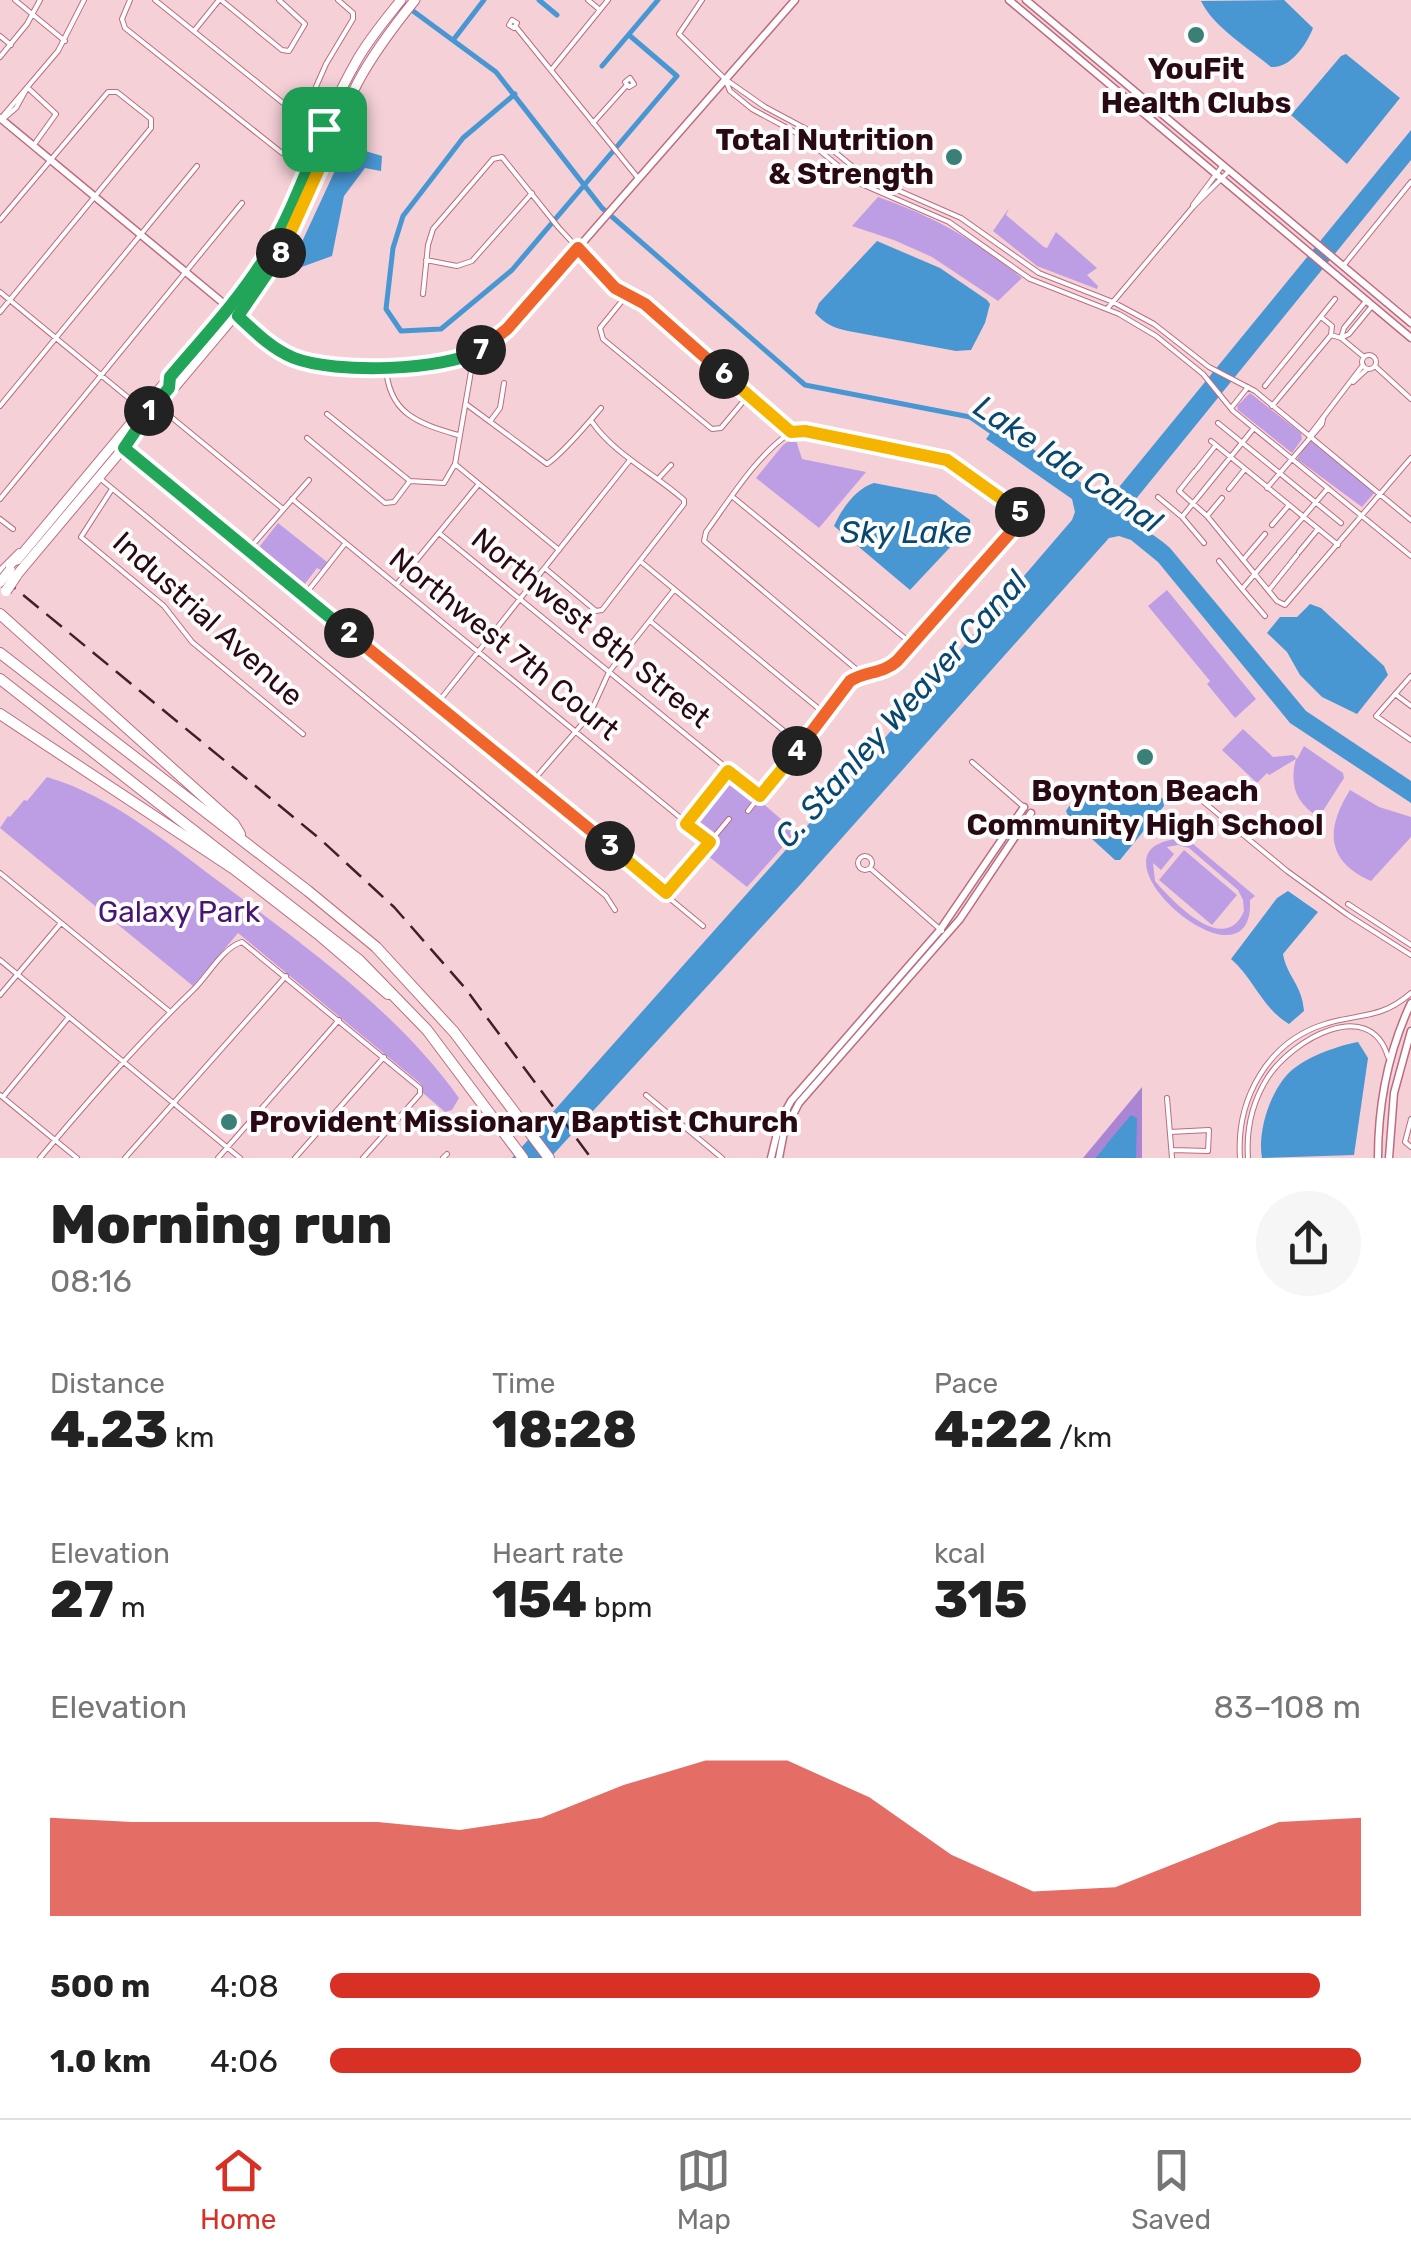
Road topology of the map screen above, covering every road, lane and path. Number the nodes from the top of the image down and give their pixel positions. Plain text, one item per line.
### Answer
1 (15, 0) edge
2 (40, 0) edge
3 (84, 0) edge
4 (130, 0) edge
5 (156, 0) edge
6 (171, 0) edge
7 (220, 0) edge
8 (280, 0) edge
9 (338, 0) edge
10 (401, 0) edge
11 (415, 0) edge
12 (588, 0) edge
13 (608, 0) edge
14 (702, 0) edge
15 (795, 0) edge
16 (1009, 0) edge
17 (1026, 0) edge
18 (165, 8) junction
19 (600, 10) junction
20 (33, 15) junction
21 (396, 15) junction
22 (516, 26) dead end
23 (194, 31) junction
24 (0, 36) edge
25 (65, 41) junction
26 (10, 44) junction
27 (0, 57) edge
28 (552, 69) junction
29 (726, 79) junction
30 (626, 86) dead end
31 (27, 89) junction
32 (303, 116) junction
33 (1, 120) edge
34 (593, 124) junction
35 (325, 126) junction
36 (336, 130) junction
37 (34, 146) junction
38 (52, 160) junction
39 (197, 166) dead end
40 (1226, 168) junction
41 (1218, 176) junction
42 (638, 178) junction
43 (1411, 182) edge
44 (532, 193) junction
45 (95, 196) junction
46 (242, 203) dead end
47 (0, 220) edge
48 (141, 234) junction
49 (578, 248) junction
50 (426, 260) junction
51 (1343, 266) junction
52 (186, 272) junction
53 (0, 292) edge
54 (423, 294) dead end
55 (626, 296) junction
56 (1335, 299) dead end
57 (10, 300) junction
58 (1113, 302) junction
59 (1370, 303) junction
60 (1387, 303) junction
61 (230, 307) junction
62 (1107, 309) junction
63 (0, 312) edge
64 (238, 316) junction
65 (1321, 317) junction
66 (1411, 323) edge
67 (1330, 335) junction
68 (56, 338) junction
69 (1342, 338) junction
70 (1411, 338) edge
71 (1180, 344) junction
72 (1174, 350) junction
73 (474, 354) junction
74 (1364, 357) junction
75 (386, 366) junction
76 (1375, 366) junction
77 (1365, 367) junction
78 (102, 376) junction
79 (170, 377) junction
80 (504, 383) dead end
81 (1264, 386) dead end
82 (1248, 388) junction
83 (748, 395) junction
84 (1411, 399) edge
85 (466, 404) junction
86 (0, 406) edge
87 (1272, 406) junction
88 (159, 407) junction
89 (601, 408) dead end
90 (1231, 408) junction
91 (142, 409) junction
92 (326, 414) dead end
93 (491, 420) junction
94 (592, 422) junction
95 (1218, 423) dead end
96 (1254, 428) junction
97 (140, 429) junction
98 (791, 432) junction
99 (459, 435) junction
100 (1310, 436) junction
101 (307, 438) dead end
102 (1242, 443) junction
103 (124, 448) junction
104 (1410, 457) edge
105 (1230, 458) junction
106 (630, 460) junction
107 (1290, 460) junction
108 (455, 464) junction
109 (670, 465) dead end
110 (1245, 469) junction
111 (1279, 473) junction
112 (95, 474) junction
113 (659, 478) junction
114 (308, 480) dead end
115 (410, 481) junction
116 (478, 485) junction
117 (112, 488) junction
118 (1267, 488) junction
119 (1328, 488) junction
120 (1229, 490) dead end
121 (1380, 494) junction
122 (733, 496) junction
123 (1158, 497) dead end
124 (1222, 498) dead end
125 (0, 499) edge
126 (292, 499) junction
127 (1194, 502) junction
128 (1315, 502) junction
129 (1289, 505) junction
130 (283, 509) junction
131 (1208, 516) junction
132 (1362, 516) junction
133 (1182, 517) junction
134 (1304, 517) junction
135 (0, 519) edge
136 (1411, 520) edge
137 (1341, 523) dead end
138 (1272, 525) dead end
139 (12, 529) dead end
140 (1318, 529) junction
141 (439, 533) junction
142 (1265, 534) dead end
143 (1204, 543) dead end
144 (346, 544) junction
145 (1338, 545) junction
146 (33, 547) junction
147 (248, 550) junction
148 (560, 551) junction
149 (20, 554) junction
150 (1411, 556) edge
151 (1244, 560) junction
152 (640, 561) junction
153 (1220, 562) dead end
154 (546, 569) junction
155 (0, 574) edge
156 (1256, 575) junction
157 (16, 576) joint
158 (396, 584) junction
159 (1242, 589) junction
160 (2, 590) edge
161 (674, 590) junction
162 (1268, 590) junction
163 (304, 596) junction
164 (521, 601) junction
165 (1265, 616) dead end
166 (1, 618) edge
167 (650, 622) junction
168 (912, 644) junction
169 (0, 653) edge
170 (478, 653) junction
171 (608, 672) junction
172 (862, 674) junction
173 (1411, 676) edge
174 (0, 679) edge
175 (1394, 693) junction
176 (436, 705) junction
177 (1411, 706) edge
178 (824, 713) junction
179 (0, 714) edge
180 (575, 732) junction
181 (303, 734) dead end
182 (1411, 740) edge
183 (802, 745) junction
184 (972, 762) dead end
185 (728, 771) junction
186 (532, 782) junction
187 (1175, 783) dead end
188 (760, 796) junction
189 (1027, 810) joint
190 (748, 811) dead end
191 (729, 820) dead end
192 (686, 824) junction
193 (710, 842) junction
194 (245, 843) junction
195 (870, 868) dead end
196 (0, 873) edge
197 (666, 893) junction
198 (1348, 904) dead end
199 (615, 910) dead end
200 (61, 923) junction
201 (703, 926) dead end
202 (1385, 929) junction
203 (944, 933) junction
204 (1381, 936) junction
205 (1411, 945) edge
206 (1411, 954) edge
207 (0, 960) edge
208 (17, 974) junction
209 (286, 976) junction
210 (0, 994) edge
211 (1411, 994) edge
212 (1411, 1002) edge
213 (406, 1006) junction
214 (169, 1011) junction
215 (69, 1017) junction
216 (340, 1020) junction
217 (1411, 1032) edge
218 (384, 1057) junction
219 (1390, 1061) junction
220 (123, 1062) junction
221 (802, 1094) junction
222 (646, 1095) dead end
223 (2, 1096) edge
224 (1167, 1098) dead end
225 (174, 1104) junction
226 (1411, 1119) edge
227 (1170, 1132) junction
228 (55, 1140) junction
229 (1411, 1147) edge
230 (228, 1148) junction
231 (1172, 1150) junction
232 (1188, 1155) edge
233 (40, 1158) edge
234 (77, 1158) edge
235 (126, 1158) edge
236 (218, 1158) edge
237 (240, 1158) edge
238 (294, 1158) edge
239 (363, 1158) edge
240 (524, 1158) edge
241 (549, 1158) edge
242 (722, 1158) edge
243 (770, 1158) edge
244 (779, 1158) edge
245 (1172, 1158) edge
246 (1240, 1158) edge
247 (1248, 1158) edge
248 (1378, 1158) edge
249 (1390, 1158) edge

1 - 20 street
2 - 20 street
3 - 25 street
4 - 32 street
5 - 18 street
6 - 18 street
7 - 8 street
7 - 23 street
9 - 32 street
10 - 21 main road
11 - 21 main road
12 - 19 street
13 - 19 street
14 - 29 street
15 - 29 street
16 - 41 street
17 - 40 street
18 - 23 street
19 - 28 street
20 - 25 street
20 - 26 street
21 - 35 main road
21 - 36 main road
22 - 28 street
23 - 32 street
24 - 26 street
25 - 31 street
26 - 27 street
28 - 34 street
29 - 42 street
29 - 58 street
29 - 62 street
30 - 34 street
31 - 33 street
31 - 37 street
32 - 35 street
33 - 37 street
34 - 42 street
35 - 36 street
35 - 61 main road
36 - 64 main road
37 - 38 street
38 - 45 street
38 - 45 street
38 - 47 street
39 - 48 street
40 - 41 street
40 - 51 street
41 - 58 street
41 - 59 street
42 - 49 street
43 - 51 street
44 - 49 street
44 - 50 street
44 - 50 street
45 - 48 street
45 - 57 street
46 - 52 street
48 - 52 street
48 - 68 street
49 - 55 street
49 - 73 street
50 - 54 street
51 - 60 street
52 - 61 street
52 - 78 street
53 - 57 street
55 - 83 street
55 - 83 street
56 - 65 street
57 - 63 street
57 - 68 street
58 - 62 street
58 - 71 street
59 - 60 street
59 - 69 street
59 - 70 street
60 - 66 street
61 - 64 street
61 - 79 main road
62 - 72 street
64 - 75 street
64 - 88 main road
65 - 67 street
65 - 81 street
67 - 69 street
67 - 87 street
68 - 78 street
68 - 86 street
69 - 74 street
71 - 72 street
71 - 82 street
72 - 90 street
73 - 75 street
73 - 85 street
74 - 76 street
74 - 77 street
75 - 99 street
76 - 77 street
76 - 84 street
77 - 100 street
78 - 91 street
78 - 125 street
79 - 91 main road
79 - 97 main road
80 - 93 street
82 - 87 street
82 - 90 street
83 - 98 street
85 - 93 street
85 - 99 street
87 - 100 street
88 - 97 main road
88 - 130 street
89 - 94 street
90 - 96 street
91 - 112 main road
92 - 115 street
93 - 94 street
94 - 106 street
95 - 102 street
96 - 102 street
96 - 107 street
97 - 103 main road
98 - 122 street
98 - 168 street
99 - 108 street
100 - 107 street
100 - 121 street
101 - 115 street
102 - 105 street
102 - 111 street
103 - 112 main road
103 - 147 street
104 - 121 street
105 - 110 street
105 - 127 street
105 - 127 street
106 - 113 street
106 - 148 street
107 - 111 street
107 - 119 street
108 - 115 street
108 - 116 street
109 - 113 street
110 - 118 street
110 - 120 street
111 - 118 street
111 - 128 street
112 - 117 street
112 - 146 main road
113 - 152 street
114 - 126 street
116 - 141 street
116 - 148 street
117 - 181 street, Industrial Avenue
117 - 199 street
118 - 129 street
119 - 128 street
119 - 132 street
121 - 132 street
121 - 136 street
122 - 168 street
122 - 172 street
123 - 133 street
124 - 131 street
126 - 130 street
126 - 144 street, Northwest 7th Court
127 - 131 street
127 - 133 street
128 - 134 street
128 - 137 street
129 - 134 street
129 - 138 street
130 - 147 street
131 - 151 street
132 - 145 street
132 - 150 street
133 - 143 street
134 - 140 street
134 - 156 street
135 - 139 street
140 - 145 street
140 - 162 street
141 - 158 street
141 - 164 street, Northwest 8th Street
142 - 151 street
144 - 158 street, Northwest 7th Court
144 - 163 street
145 - 162 street
146 - 149 main road
146 - 157 main road
147 - 163 street
148 - 154 street
149 - 155 highway, bridge
149 - 160 main road, bridge
151 - 156 street
152 - 154 street
152 - 161 street
153 - 159 street
154 - 164 street
156 - 159 street
156 - 162 street
157 - 160 highway, bridge
158 - 170 street, Northwest 7th Court
159 - 165 street
161 - 167 street
161 - 178 street
163 - 176 street
164 - 170 street
164 - 171 street, Northwest 8th Street
166 - 194 highway
167 - 171 street
167 - 183 street
168 - 172 street
169 - 194 highway
170 - 176 street
170 - 180 street, Northwest 7th Court
171 - 180 street
171 - 185 street, Northwest 8th Street
172 - 178 street
173 - 175 street
174 - 213 highway
175 - 177 street
175 - 182 street
176 - 186 street
178 - 183 street
179 - 213 highway
180 - 186 street
180 - 192 street, Northwest 7th Court
183 - 188 street
184 - 189 street
185 - 188 street, Northwest 8th Street
185 - 192 street
186 - 197 street
187 - 204 street
188 - 190 street
189 - 203 street
191 - 193 street
192 - 193 street, Northwest 7th Court
193 - 197 street
194 - 241 highway
195 - 203 street
196 - 200 street
197 - 201 street
198 - 202 street
200 - 208 street
200 - 214 street
202 - 204 street
202 - 205 street
203 - 221 street
204 - 206 street
207 - 208 street
208 - 210 street
208 - 215 street
209 - 214 street
209 - 216 street
209 - 225 street
211 - 246 street
212 - 219 street
213 - 240 highway
214 - 220 street
215 - 220 street
215 - 223 street
216 - 218 street
216 - 230 street
217 - 249 street
218 - 238 street
218 - 239 street
219 - 247 street
219 - 248 street
220 - 225 street
220 - 228 street
221 - 243 street
221 - 244 street
222 - 242 street
223 - 228 street
224 - 227 street
225 - 230 street
225 - 235 street
226 - 229 street
227 - 231 street
227 - 232 street
228 - 233 street
228 - 234 street
230 - 236 street
230 - 237 street
231 - 232 street
231 - 245 street

